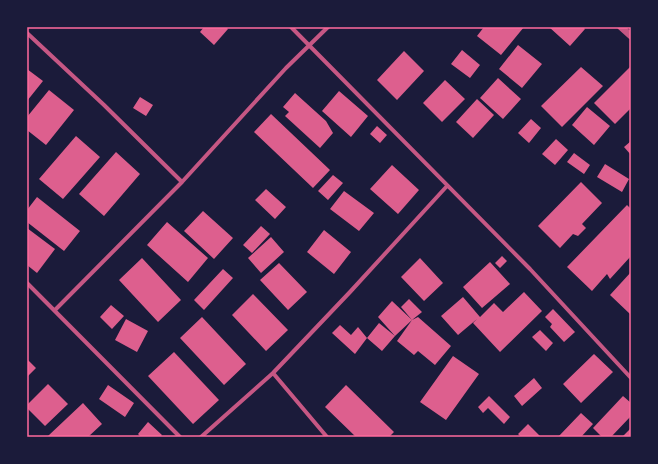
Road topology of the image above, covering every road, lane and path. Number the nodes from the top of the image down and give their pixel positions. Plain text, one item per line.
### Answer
1 (290, 27) edge
2 (328, 27) edge
3 (621, 27) edge
4 (27, 33) edge
5 (631, 36) edge
6 (308, 46) junction
7 (182, 182) junction
8 (447, 186) junction
9 (27, 283) edge
10 (55, 310) junction
11 (273, 373) junction
12 (631, 378) edge
13 (180, 437) edge
14 (201, 437) edge
15 (327, 437) edge

1 - 6 street
2 - 6 street
3 - 5 street
4 - 7 street
6 - 7 street
6 - 8 street
7 - 10 street
8 - 11 street
8 - 12 street
9 - 10 street
10 - 13 street
11 - 14 street
11 - 15 street

